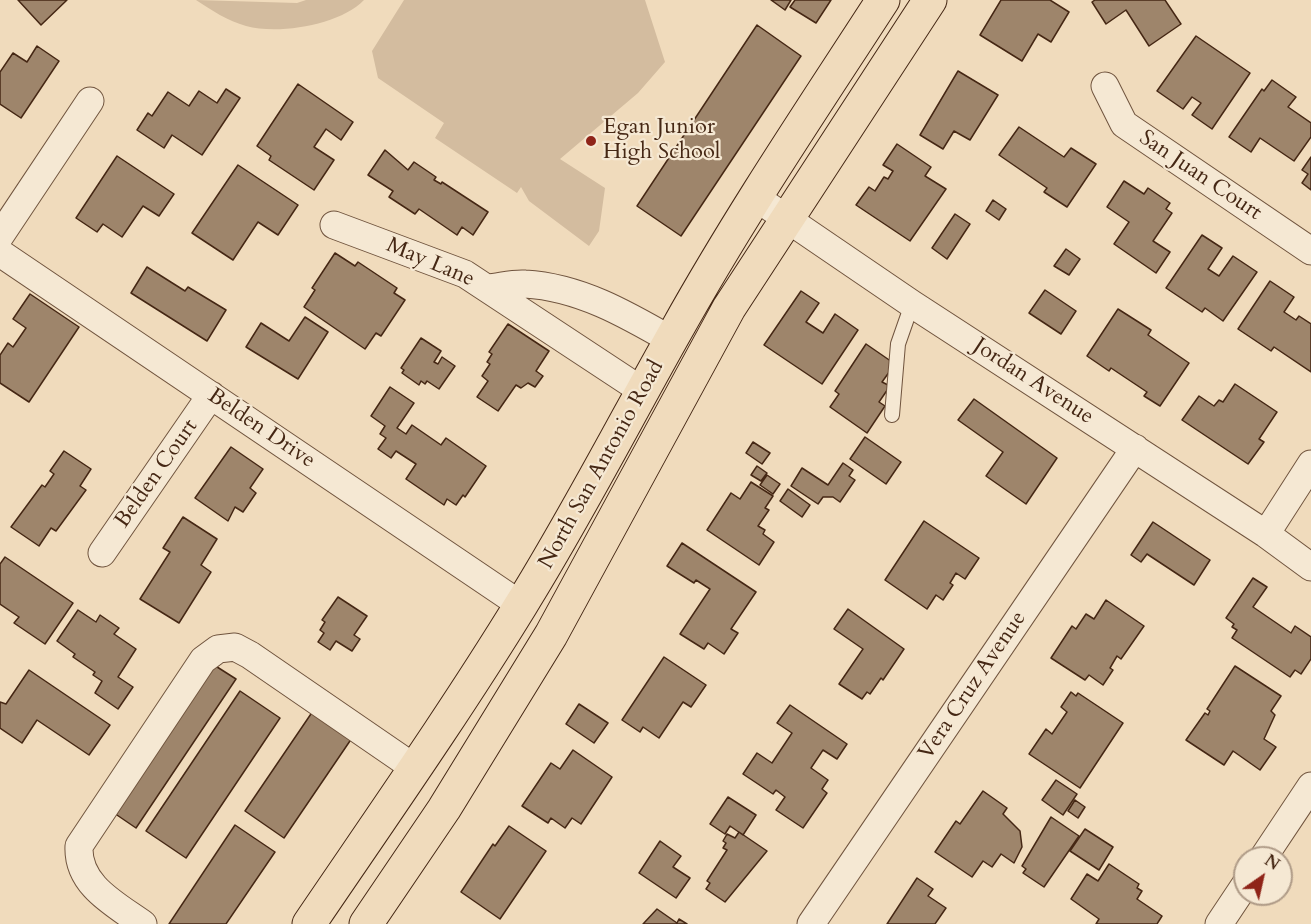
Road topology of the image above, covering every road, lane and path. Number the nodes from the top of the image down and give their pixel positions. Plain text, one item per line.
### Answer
1 (883, 0) edge
2 (930, 0) edge
3 (1105, 86) dead end
4 (90, 100) dead end
5 (755, 197) junction
6 (788, 219) junction
7 (334, 225) dead end
8 (0, 236) edge
9 (1311, 251) edge
10 (0, 253) edge
11 (536, 286) junction
12 (488, 288) junction
13 (912, 304) junction
14 (523, 311) junction
15 (671, 340) junction
16 (644, 392) junction
17 (211, 395) junction
18 (892, 415) dead end
19 (1135, 448) junction
20 (1311, 464) edge
21 (1266, 534) junction
22 (102, 553) dead end
23 (1311, 567) edge
24 (521, 605) junction
25 (416, 769) junction
26 (1311, 786) edge
27 (1271, 846) edge
28 (1233, 903) edge
29 (143, 924) edge
30 (309, 924) edge
31 (366, 924) edge
32 (812, 924) edge
33 (1219, 924) edge

1 - 5 main road, North San Antonio Road
2 - 6 main road, North San Antonio Road
3 - 9 street, San Juan Court
4 - 8 street
5 - 6 street, Jordan Avenue
5 - 15 main road, North San Antonio Road
6 - 13 street, Jordan Avenue
6 - 31 main road, North San Antonio Road
7 - 12 street, May Lane
10 - 17 street, Belden Drive
11 - 12 street
11 - 14 street
11 - 15 street
12 - 14 street, May Lane
13 - 18 lane
13 - 19 street, Jordan Avenue
14 - 16 street, May Lane
15 - 16 main road, North San Antonio Road
16 - 24 main road, North San Antonio Road
17 - 22 street, Belden Court
17 - 24 street, Belden Drive
19 - 21 street, Jordan Avenue
19 - 32 street, Vera Cruz Avenue
20 - 21 street
21 - 23 street, Jordan Avenue
24 - 25 main road, North San Antonio Road
25 - 29 street
25 - 30 main road, North San Antonio Road
26 - 27 street
28 - 33 street

